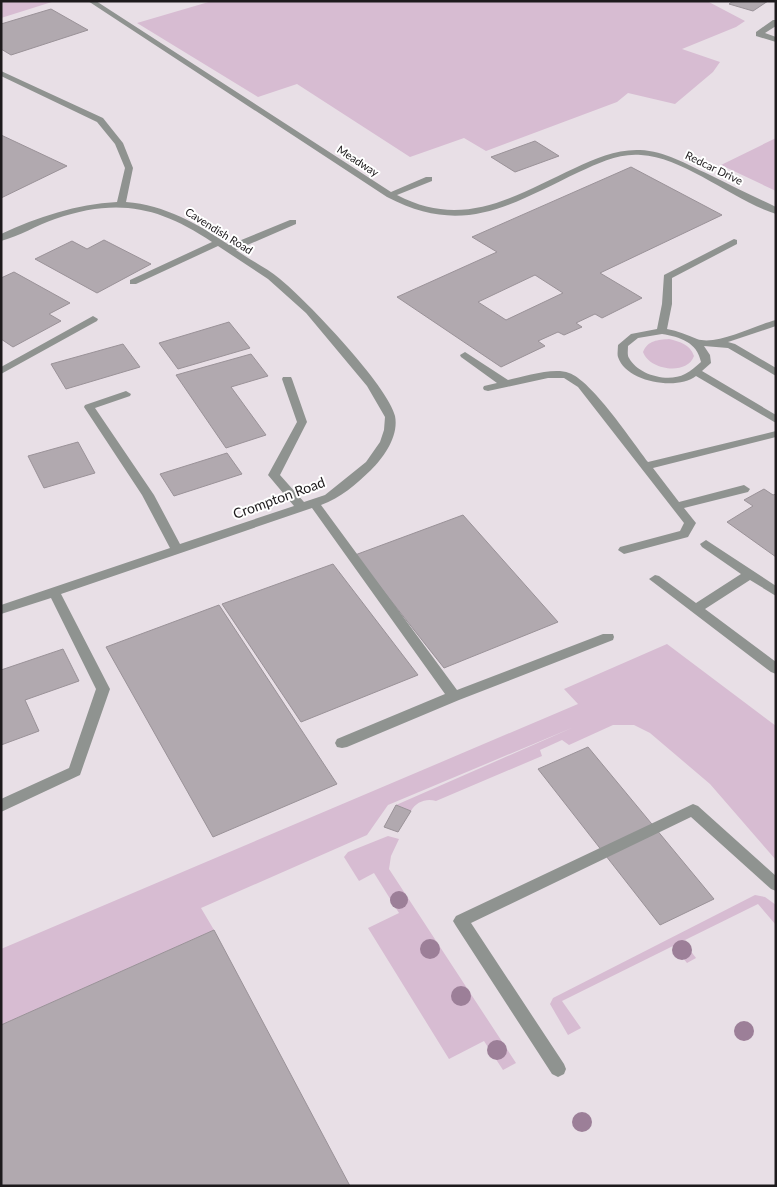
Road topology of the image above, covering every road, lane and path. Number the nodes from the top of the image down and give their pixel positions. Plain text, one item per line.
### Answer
1 (91, 1) edge
2 (776, 22) edge
3 (776, 40) edge
4 (1, 73) edge
5 (640, 152) joint
6 (429, 178) dead end
7 (390, 195) junction
8 (121, 205) junction
9 (776, 211) edge
10 (293, 222) dead end
11 (1, 238) edge
12 (218, 242) junction
13 (734, 242) dead end
14 (229, 249) junction
15 (277, 281) joint
16 (133, 282) dead end
17 (93, 319) dead end
18 (776, 323) edge
19 (662, 332) junction
20 (694, 342) junction
21 (716, 343) junction
22 (465, 355) dead end
23 (1, 371) edge
24 (698, 373) junction
25 (776, 373) edge
26 (287, 379) dead end
27 (506, 384) junction
28 (488, 388) dead end
29 (126, 394) dead end
30 (776, 420) edge
31 (776, 434) edge
32 (645, 466) junction
33 (744, 489) dead end
34 (308, 505) junction
35 (677, 506) junction
36 (706, 544) dead end
37 (176, 550) junction
38 (624, 550) dead end
39 (750, 574) junction
40 (655, 579) dead end
41 (54, 592) junction
42 (776, 592) edge
43 (696, 609) junction
44 (1, 610) edge
45 (608, 637) dead end
46 (776, 669) edge
47 (454, 696) junction
48 (342, 743) dead end
49 (1, 806) edge
50 (776, 885) edge
51 (558, 1069) dead end

1 - 7 street, Meadway
2 - 3 street
4 - 8 street
5 - 7 street, Meadway
5 - 9 street, Redcar Drive
6 - 7 street
8 - 11 street, Cavendish Road
8 - 12 street, Cavendish Road
10 - 14 street
12 - 14 street, Cavendish Road
12 - 16 street
13 - 19 street
14 - 15 street, Cavendish Road
15 - 34 street, Crompton Road
17 - 23 street
18 - 21 street
19 - 20 street
19 - 24 street
20 - 21 street
20 - 24 street
21 - 25 street
22 - 27 street
24 - 30 street
26 - 34 street
27 - 28 street
27 - 32 street
29 - 37 street
31 - 32 street
32 - 35 street
33 - 35 street
34 - 37 street, Crompton Road
34 - 47 street
35 - 38 street
36 - 39 street
37 - 41 street, Crompton Road
39 - 42 street
39 - 43 street
40 - 43 street
41 - 44 street, Crompton Road
41 - 49 street
43 - 46 street
45 - 47 street
47 - 48 street
50 - 51 street

